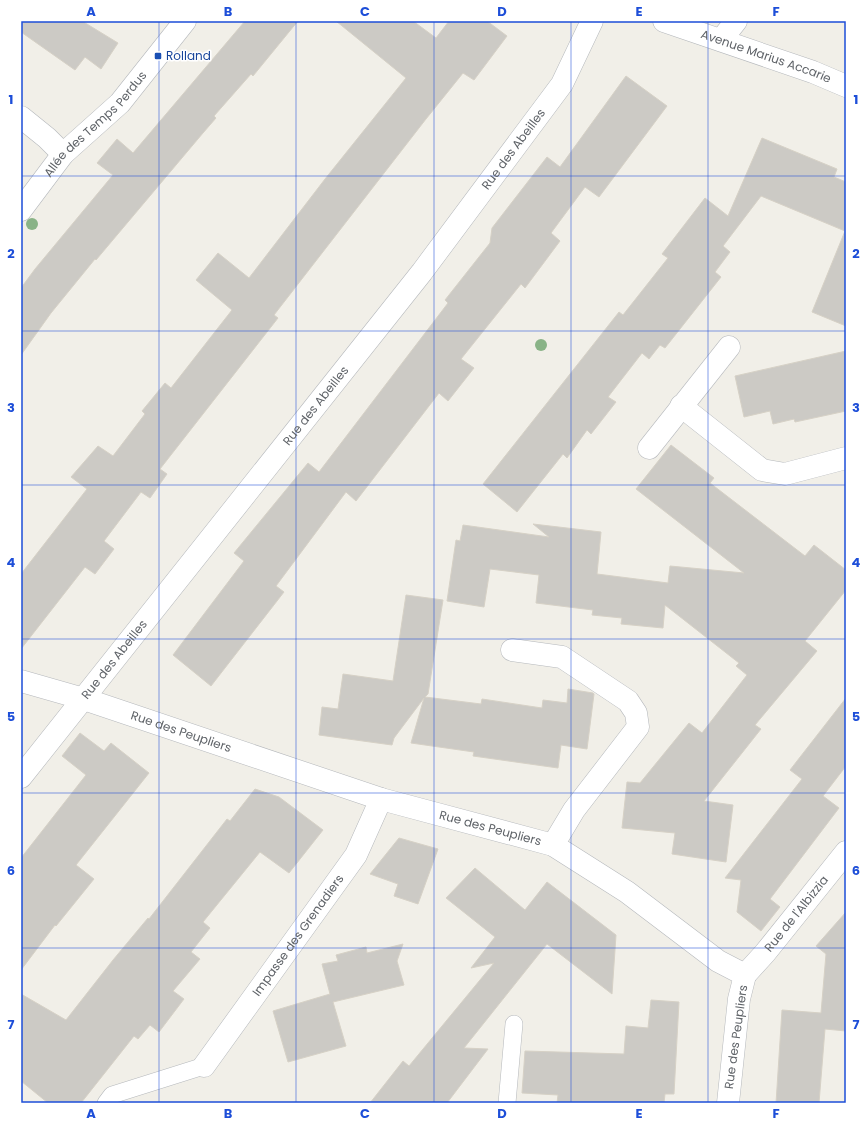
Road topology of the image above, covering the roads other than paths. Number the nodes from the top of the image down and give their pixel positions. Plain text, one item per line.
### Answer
1 (185, 21) edge
2 (592, 21) edge
3 (664, 21) edge
4 (736, 21) edge
5 (721, 40) junction
6 (846, 86) edge
7 (21, 117) edge
8 (63, 154) junction
9 (21, 210) edge
10 (729, 347) dead end
11 (682, 406) junction
12 (649, 448) dead end
13 (846, 458) edge
14 (512, 650) dead end
15 (21, 681) edge
16 (84, 699) junction
17 (21, 777) edge
18 (381, 799) junction
19 (553, 845) junction
20 (846, 852) edge
21 (745, 975) junction
22 (514, 1024) dead end
23 (204, 1066) joint
24 (106, 1103) edge
25 (506, 1103) edge
26 (728, 1103) edge

1 - 8 street, Allée des Temps Perdus
2 - 16 street, Rue des Abeilles
3 - 5 street, Avenue Marius Accarie
4 - 5 street
5 - 6 street, Avenue Marius Accarie
7 - 8 street
8 - 9 street, Allée des Temps Perdus
10 - 11 street
11 - 12 street
11 - 13 street
14 - 19 street
15 - 16 street, Rue des Peupliers
16 - 17 street, Rue des Abeilles
16 - 18 street, Rue des Peupliers
18 - 19 street, Rue des Peupliers
18 - 23 street, Impasse des Grenadiers
19 - 21 street, Rue des Peupliers
20 - 21 street, Rue de l'Albizzia
21 - 26 street, Rue des Peupliers
22 - 25 lane
23 - 24 lane

